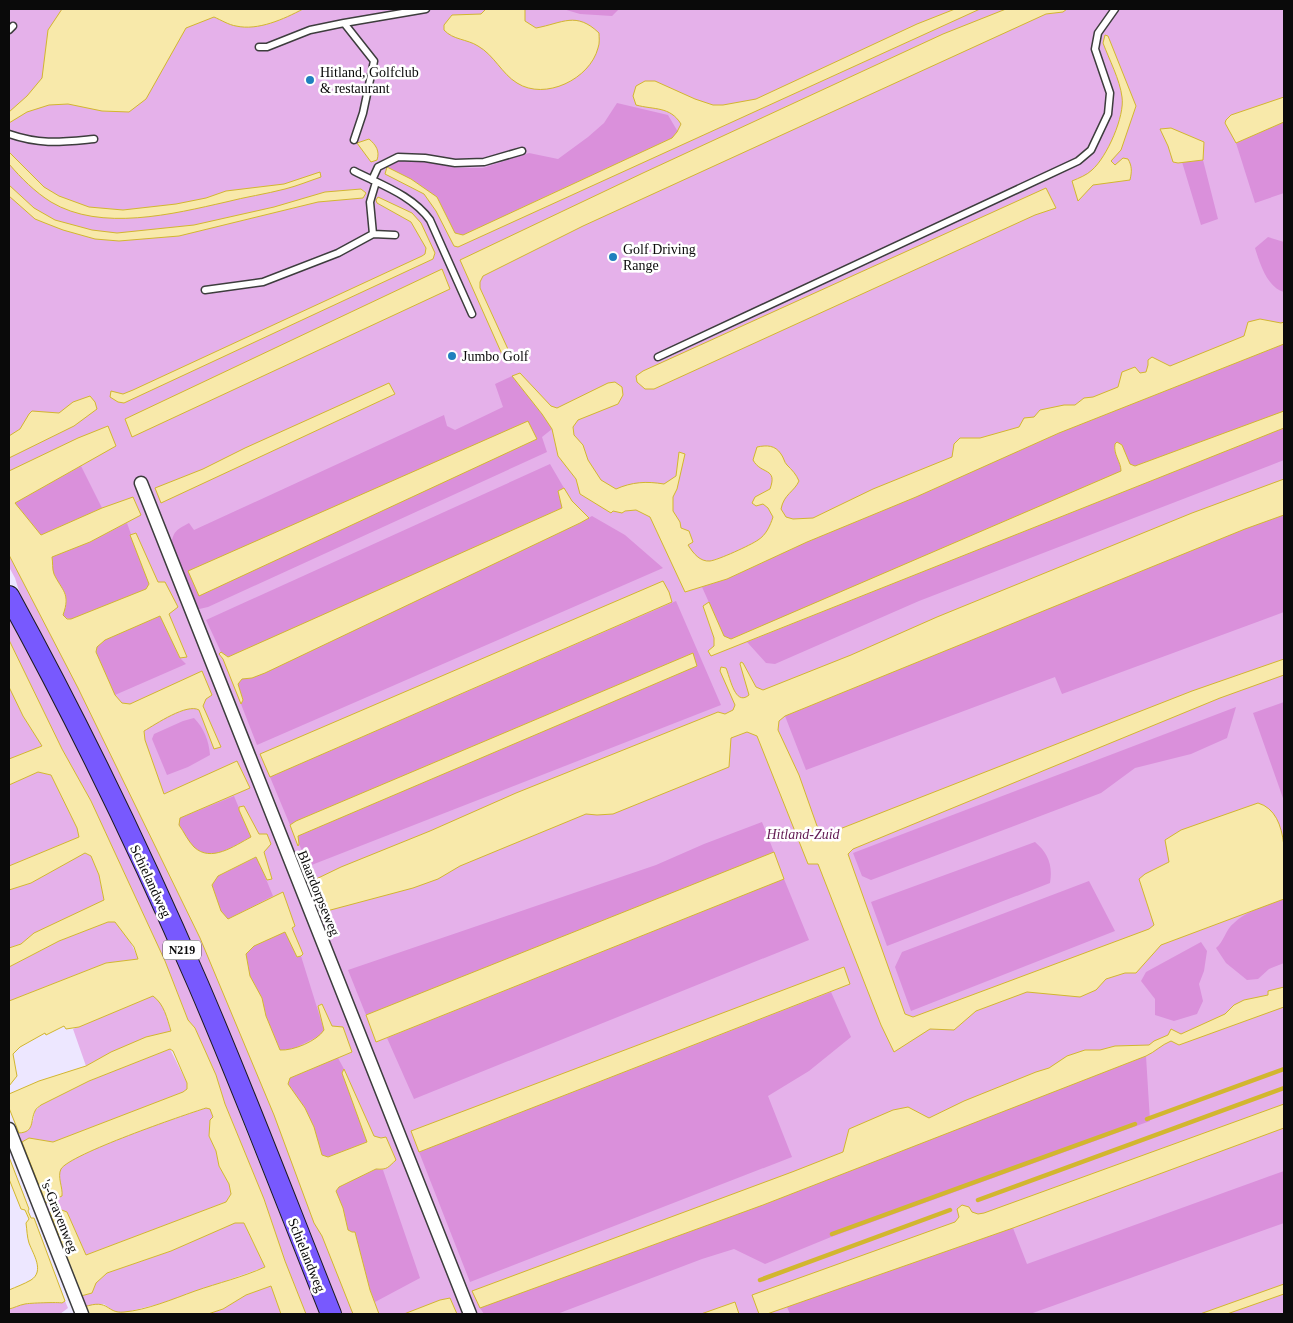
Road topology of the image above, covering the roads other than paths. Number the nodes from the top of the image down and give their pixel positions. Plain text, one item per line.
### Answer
1 (426, 9) edge
2 (1115, 9) edge
3 (344, 23) junction
4 (259, 46) dead end
5 (9, 134) edge
6 (94, 139) dead end
7 (354, 140) dead end
8 (522, 151) dead end
9 (354, 171) dead end
10 (374, 181) junction
11 (373, 234) junction
12 (395, 235) dead end
13 (205, 290) dead end
14 (472, 314) dead end
15 (658, 357) dead end
16 (141, 483) dead end
17 (9, 596) edge
18 (9, 1129) edge
19 (82, 1314) edge
20 (331, 1314) edge
21 (470, 1314) edge

1 - 3 lane
2 - 15 lane
3 - 4 lane
3 - 7 lane
5 - 6 lane
8 - 10 lane
9 - 10 lane
10 - 11 lane
10 - 14 lane
11 - 12 lane
11 - 13 lane
16 - 21 street, Blaardorpseweg
17 - 20 main road, Schielandweg / N219
18 - 19 street, 's-Gravenweg

